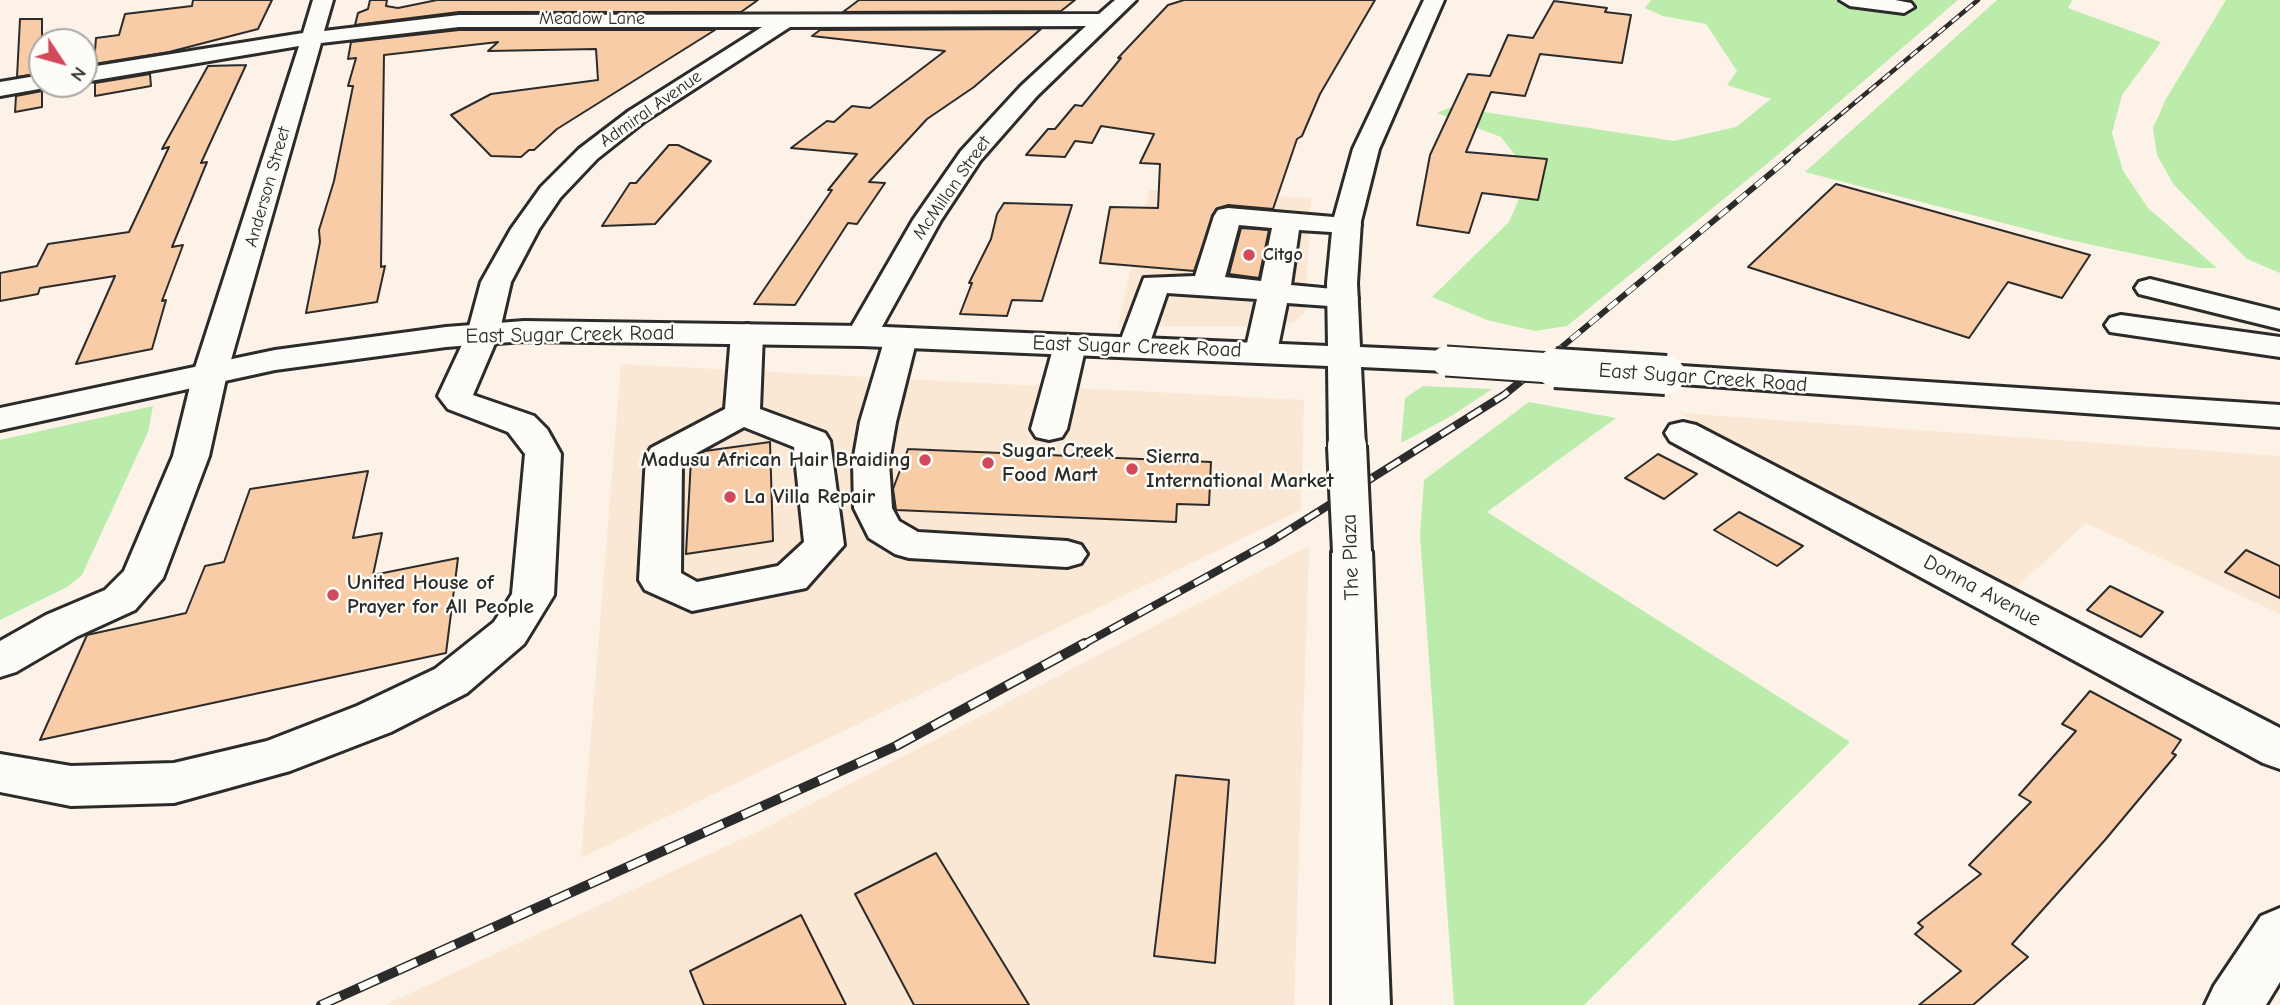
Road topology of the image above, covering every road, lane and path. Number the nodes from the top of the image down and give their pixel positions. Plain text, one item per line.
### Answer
1 (323, 0) edge
2 (1126, 0) edge
3 (1434, 0) edge
4 (1850, 0) edge
5 (1904, 7) dead end
6 (788, 19) junction
7 (1104, 20) junction
8 (312, 38) junction
9 (98, 73) edge
10 (28, 84) edge
11 (0, 89) edge
12 (1287, 220) junction
13 (1347, 225) junction
14 (1207, 286) junction
15 (2150, 288) dead end
16 (1274, 293) junction
17 (1343, 298) junction
18 (2280, 320) edge
19 (2121, 325) dead end
20 (483, 334) junction
21 (747, 334) junction
22 (862, 336) junction
23 (901, 338) junction
24 (1070, 345) junction
25 (2280, 347) edge
26 (1134, 348) junction
27 (1261, 352) junction
28 (1346, 355) junction
29 (210, 374) junction
30 (2233, 413) junction
31 (742, 414) junction
32 (2280, 416) edge
33 (0, 419) edge
34 (2280, 427) edge
35 (1049, 429) dead end
36 (1683, 433) dead end
37 (1067, 554) dead end
38 (0, 661) edge
39 (2280, 750) edge
40 (0, 773) edge
41 (2280, 933) edge
42 (1361, 1005) edge
43 (2234, 1005) edge

1 - 8 street, Anderson Street
2 - 7 street, McMillan Street
3 - 13 street, The Plaza
4 - 5 street
6 - 7 street, Meadow Lane
6 - 8 street, Meadow Lane
6 - 20 street, Admiral Avenue
7 - 22 street, McMillan Street
8 - 9 street, Meadow Lane
8 - 29 street, Anderson Street
10 - 11 street
12 - 13 street
12 - 14 street
12 - 16 street
13 - 17 street, The Plaza
14 - 16 street
14 - 26 street
15 - 18 street
16 - 17 street
16 - 27 street
17 - 28 street, The Plaza
19 - 25 street
20 - 21 street, East Sugar Creek Road
20 - 29 street, East Sugar Creek Road
20 - 40 street, Admiral Avenue
21 - 22 street, East Sugar Creek Road
21 - 31 street
22 - 23 street, East Sugar Creek Road
23 - 24 street, East Sugar Creek Road
23 - 37 street
24 - 26 street, East Sugar Creek Road
24 - 35 street
26 - 27 street, East Sugar Creek Road
27 - 28 street, East Sugar Creek Road
28 - 30 street, East Sugar Creek Road, bridge
28 - 42 street, The Plaza, bridge
29 - 33 street, East Sugar Creek Road
29 - 38 street, Anderson Street
30 - 32 street, East Sugar Creek Road
30 - 34 street
31 - 31 street
36 - 39 street, Donna Avenue
41 - 43 street

